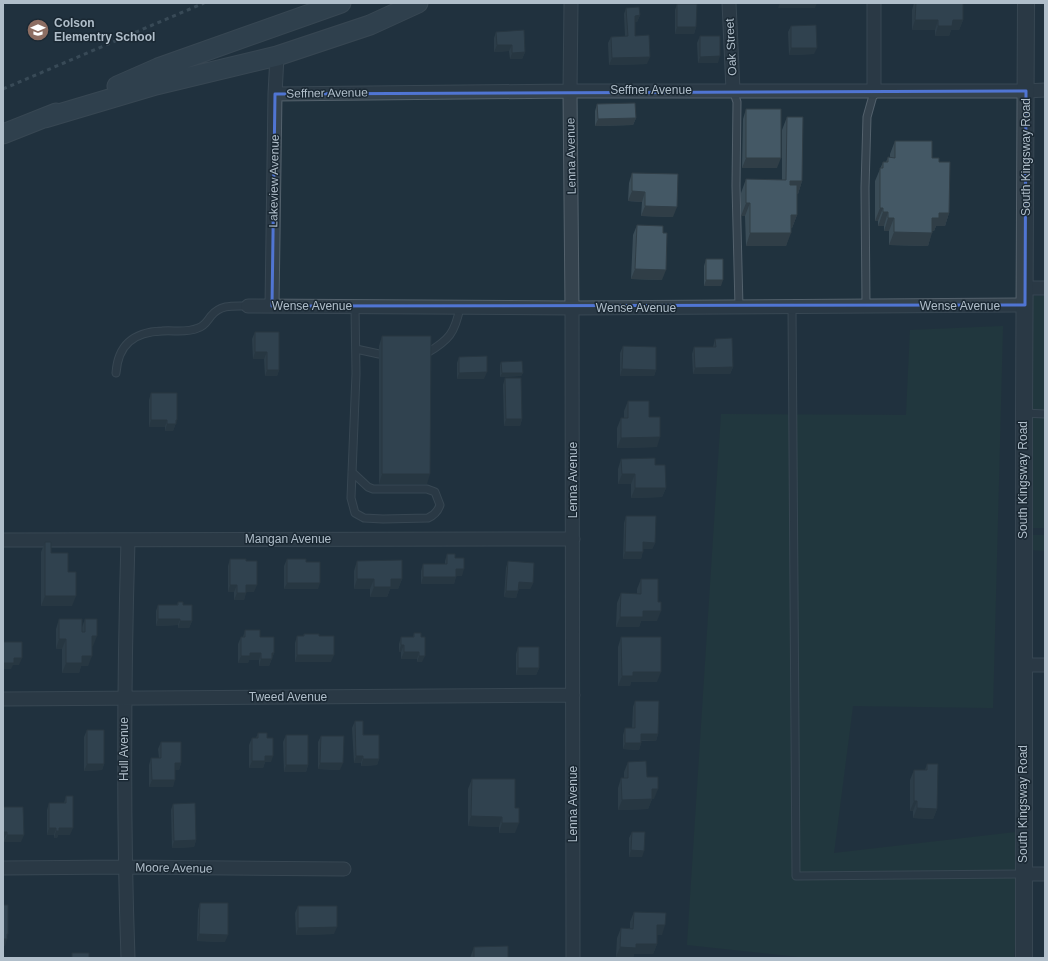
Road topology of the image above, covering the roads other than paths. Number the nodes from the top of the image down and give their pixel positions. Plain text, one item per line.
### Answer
1 (341, 3) edge
2 (418, 3) edge
3 (571, 3) edge
4 (729, 3) edge
5 (874, 3) edge
6 (1026, 3) edge
7 (277, 56) junction
8 (733, 90) junction
9 (1045, 90) edge
10 (570, 91) junction
11 (1026, 91) junction
12 (874, 92) junction
13 (275, 94) junction
14 (46, 118) junction
15 (3, 134) edge
16 (1025, 288) junction
17 (1045, 288) edge
18 (1025, 305) junction
19 (248, 306) joint
20 (272, 306) junction
21 (355, 306) junction
22 (792, 306) junction
23 (866, 306) junction
24 (460, 307) junction
25 (739, 307) junction
26 (572, 308) junction
27 (356, 349) junction
28 (427, 353) edge
29 (379, 354) dead end
30 (116, 372) dead end
31 (1024, 413) junction
32 (1045, 414) edge
33 (352, 472) junction
34 (573, 539) junction
35 (3, 540) edge
36 (128, 540) junction
37 (1023, 665) junction
38 (1045, 665) edge
39 (573, 696) junction
40 (124, 698) junction
41 (3, 699) edge
42 (124, 867) junction
43 (3, 868) edge
44 (344, 869) dead end
45 (1024, 874) junction
46 (1045, 874) edge
47 (128, 958) edge
48 (573, 958) edge
49 (1024, 958) edge

1 - 14 main road
2 - 7 main road
3 - 10 street, Lenna Avenue
4 - 8 street, Oak Street
5 - 12 street
6 - 11 street, South Kingsway Road
7 - 13 street, Lakeview Avenue
7 - 14 main road
8 - 10 street, Seffner Avenue
8 - 12 street, Seffner Avenue
8 - 25 lane
9 - 11 street, Seffner Avenue
10 - 13 street, Seffner Avenue
10 - 26 street, Lenna Avenue
11 - 12 street, Seffner Avenue
11 - 16 street, South Kingsway Road
12 - 23 lane
13 - 20 street, Lakeview Avenue
14 - 15 main road
16 - 17 street
16 - 18 street, South Kingsway Road
18 - 23 street, Wense Avenue
18 - 31 street, South Kingsway Road
19 - 20 street, Wense Avenue
19 - 30 lane
20 - 21 street, Wense Avenue
21 - 24 street, Wense Avenue
21 - 27 lane
22 - 23 street, Wense Avenue
22 - 25 street, Wense Avenue
22 - 45 lane
24 - 26 street, Wense Avenue
24 - 28 lane
25 - 26 street, Wense Avenue
26 - 34 street, Lenna Avenue
27 - 29 lane
27 - 33 lane
31 - 32 lane
31 - 37 street, South Kingsway Road
33 - 33 lane
34 - 36 street, Mangan Avenue
34 - 39 street, Lenna Avenue
35 - 36 street, Mangan Avenue
36 - 40 street, Hull Avenue
37 - 38 street
37 - 45 street, South Kingsway Road
39 - 40 street, Tweed Avenue
39 - 48 street, Lenna Avenue
40 - 41 street, Tweed Avenue
40 - 42 street, Hull Avenue
42 - 43 street, Moore Avenue
42 - 44 street, Moore Avenue
42 - 47 street, Hull Avenue
45 - 46 street
45 - 49 street, South Kingsway Road

